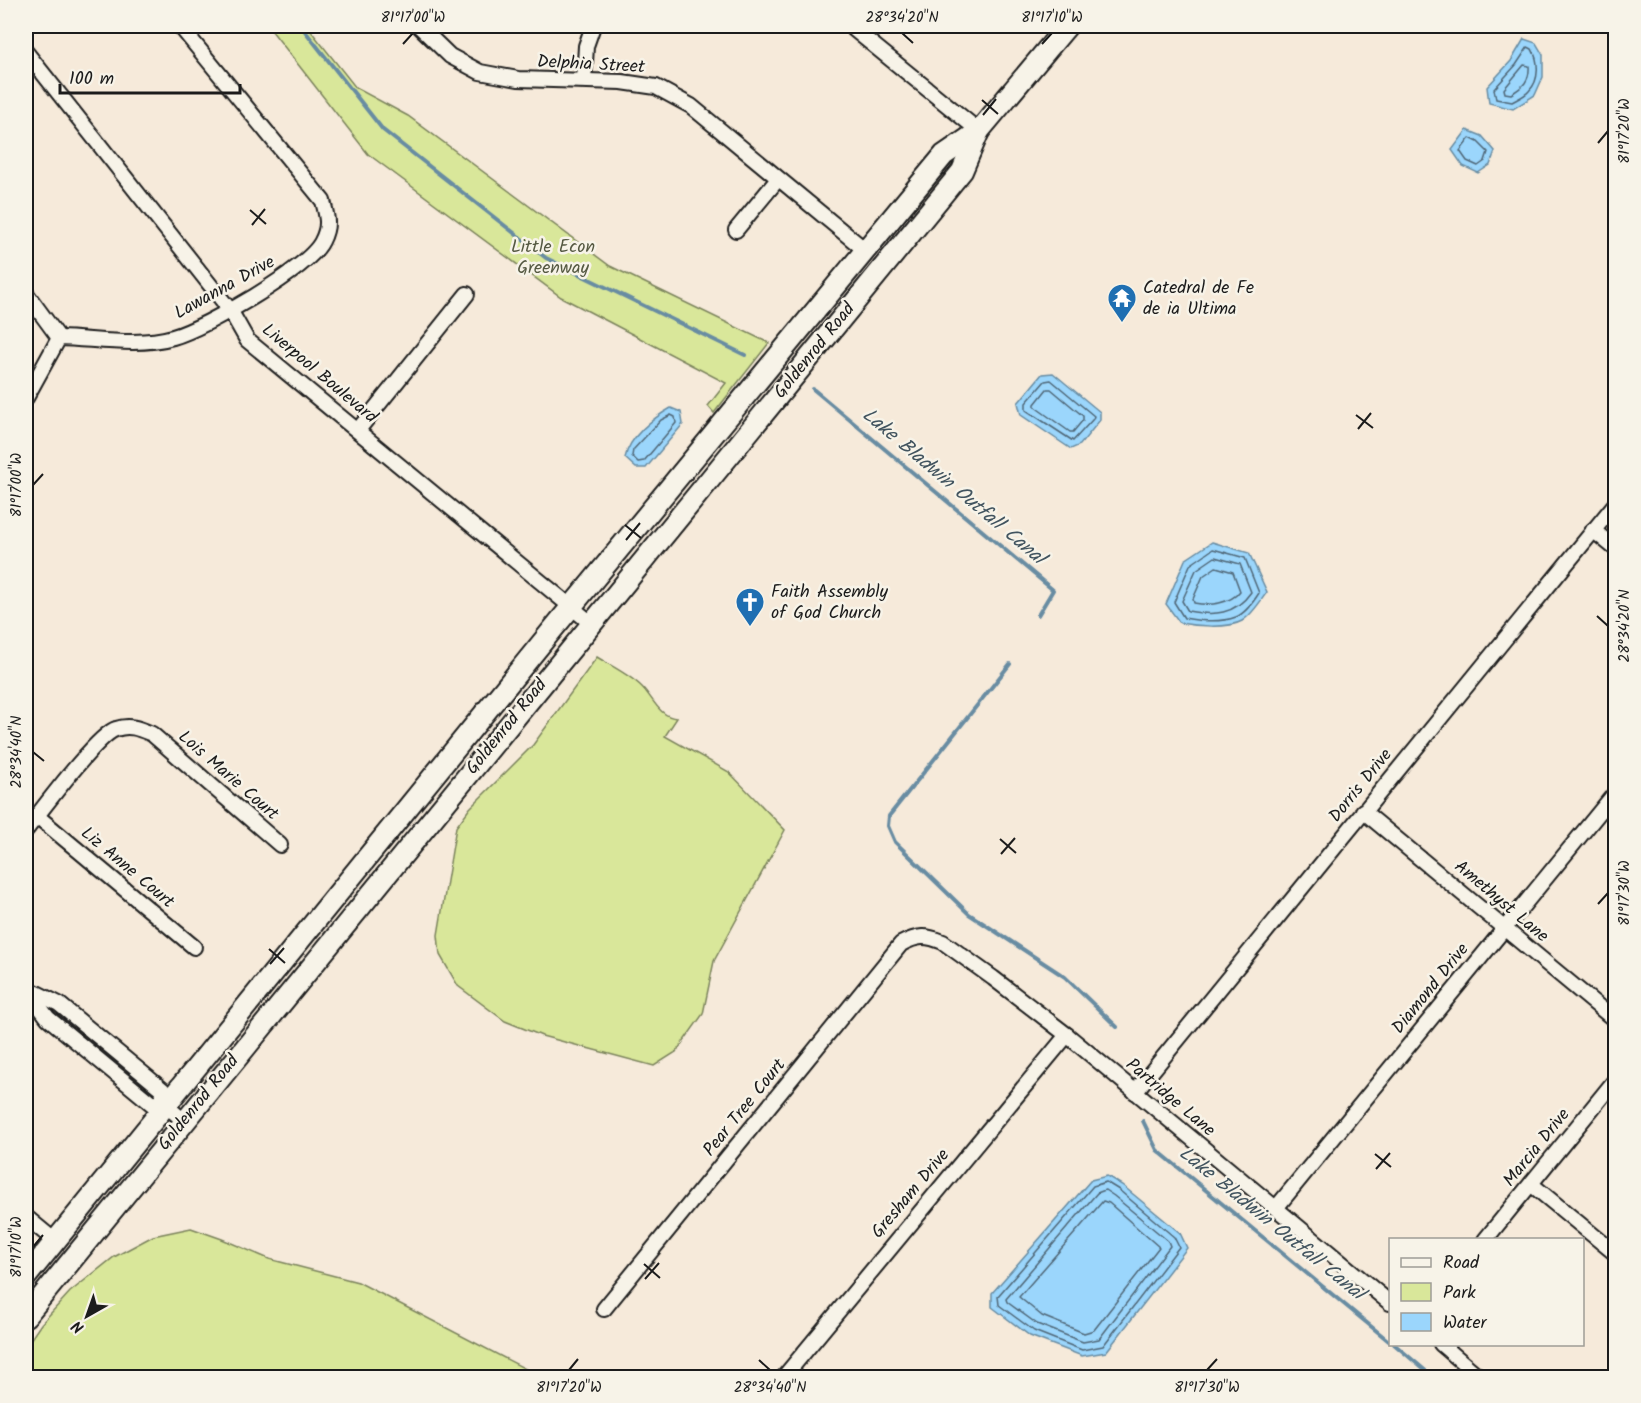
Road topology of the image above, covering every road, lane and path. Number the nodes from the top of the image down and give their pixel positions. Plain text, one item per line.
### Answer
1 (180, 26) edge
2 (418, 26) edge
3 (593, 26) edge
4 (850, 26) edge
5 (1067, 26) edge
6 (26, 52) edge
7 (584, 80) junction
8 (979, 131) junction
9 (778, 179) junction
10 (736, 230) dead end
11 (865, 250) junction
12 (26, 293) edge
13 (467, 294) dead end
14 (230, 310) junction
15 (59, 338) junction
16 (754, 386) junction
17 (26, 398) edge
18 (358, 430) junction
19 (735, 448) junction
20 (1616, 502) edge
21 (1593, 530) junction
22 (1616, 549) edge
23 (572, 607) junction
24 (592, 624) junction
25 (1616, 792) edge
26 (1363, 812) junction
27 (37, 816) junction
28 (26, 830) edge
29 (280, 845) dead end
30 (1504, 928) junction
31 (919, 935) joint
32 (194, 947) dead end
33 (26, 989) edge
34 (1616, 1021) edge
35 (1066, 1035) junction
36 (1616, 1079) edge
37 (1135, 1092) junction
38 (164, 1104) junction
39 (184, 1121) junction
40 (1531, 1184) junction
41 (1276, 1208) junction
42 (26, 1217) edge
43 (1486, 1238) edge
44 (55, 1241) junction
45 (1616, 1254) edge
46 (26, 1277) edge
47 (26, 1298) edge
48 (1389, 1302) edge
49 (604, 1309) dead end
50 (26, 1316) edge
51 (1442, 1346) edge
52 (783, 1377) edge
53 (1481, 1377) edge

1 - 14 street, Lawanna Drive
2 - 7 street, Delphia Street
3 - 7 street
4 - 8 street
5 - 8 main road, Goldenrod Road
6 - 14 street, Liverpool Boulevard
7 - 9 street, Delphia Street
8 - 11 main road, Goldenrod Road
8 - 19 main road, Goldenrod Road
9 - 10 street
9 - 11 street, Delphia Street
11 - 16 main road, Goldenrod Road
12 - 15 street
13 - 18 street
14 - 15 street, Lawanna Drive
14 - 18 street, Liverpool Boulevard
15 - 17 street
16 - 19 main road
16 - 23 main road, Goldenrod Road
18 - 23 street, Liverpool Boulevard
19 - 24 main road, Goldenrod Road
20 - 21 street, Dorris Drive
21 - 22 street
21 - 26 street, Dorris Drive
23 - 24 street, Liverpool Boulevard
23 - 38 main road, Goldenrod Road
24 - 39 main road, Goldenrod Road
25 - 30 street, Diamond Drive
26 - 30 street, Amethyst Lane
26 - 37 street, Dorris Drive
27 - 28 street
27 - 29 street, Lois Marie Court
27 - 32 street, Liz Anne Court
30 - 34 street, Amethyst Lane
30 - 41 street, Diamond Drive
31 - 35 street, Partridge Lane
31 - 49 street, Pear Tree Court
33 - 38 street
35 - 37 street, Partridge Lane
35 - 52 street, Gresham Drive
36 - 40 street, Marcia Drive
37 - 41 street, Partridge Lane
38 - 39 street
38 - 44 main road, Goldenrod Road
39 - 50 main road, Goldenrod Road
40 - 43 street, Marcia Drive
40 - 45 street
41 - 48 street, Partridge Lane
42 - 44 street
44 - 46 main road, Goldenrod Road
44 - 47 main road
51 - 53 street

